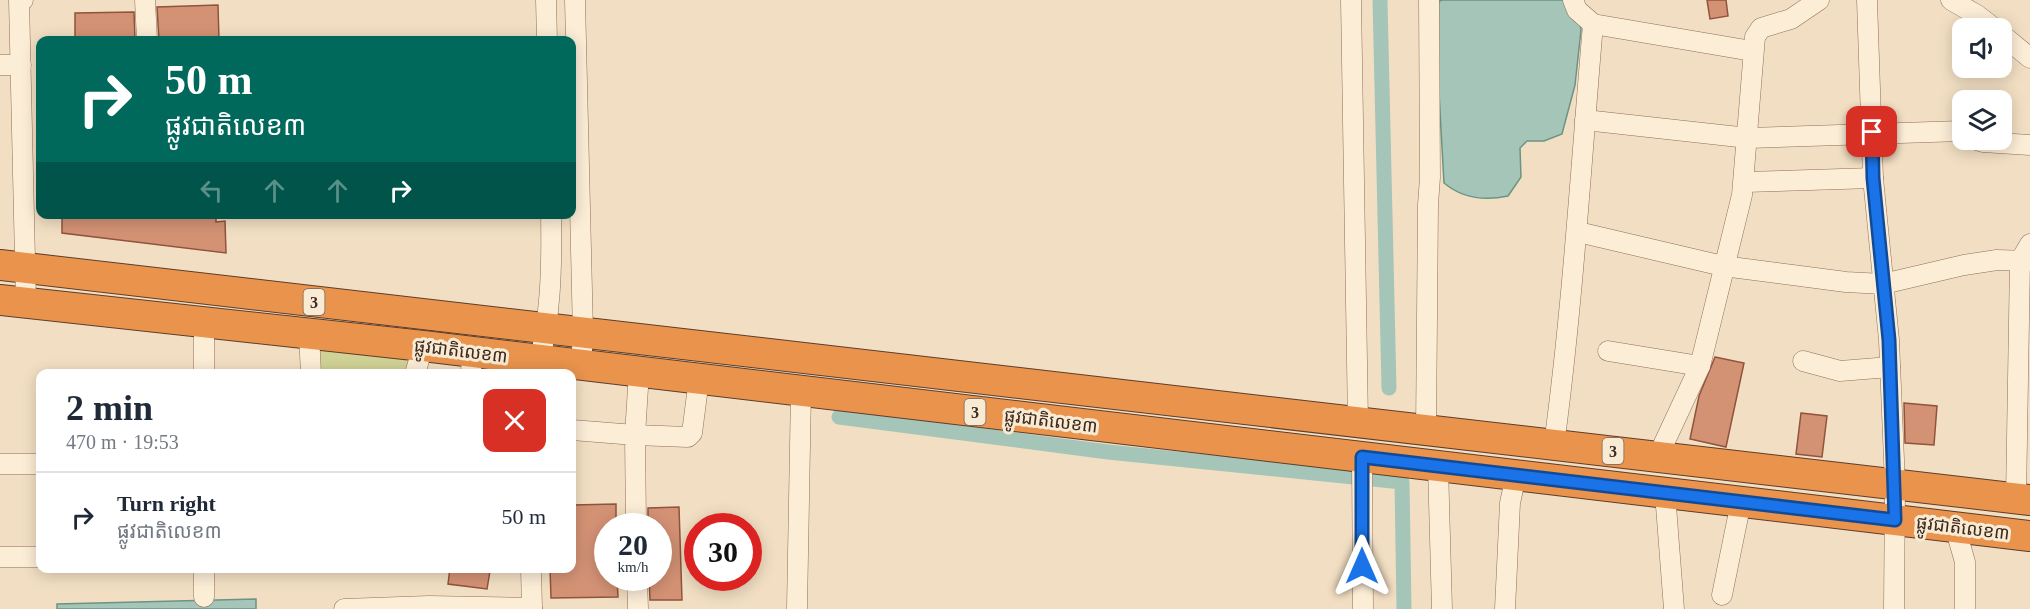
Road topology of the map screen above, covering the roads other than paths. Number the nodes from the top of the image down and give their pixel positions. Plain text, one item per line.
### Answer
1 (23, 0) edge
2 (146, 0) edge
3 (546, 0) edge
4 (575, 0) edge
5 (1351, 0) edge
6 (1430, 0) edge
7 (1573, 0) edge
8 (1819, 0) edge
9 (1867, 0) edge
10 (1951, 0) edge
11 (1981, 18) edge
12 (1593, 24) junction
13 (147, 36) edge
14 (547, 36) edge
15 (575, 36) edge
16 (2012, 43) edge
17 (1752, 51) junction
18 (2030, 58) edge
19 (0, 65) edge
20 (21, 65) junction
21 (1585, 120) junction
22 (1952, 131) edge
23 (1872, 132) junction
24 (1748, 138) junction
25 (576, 144) edge
26 (2012, 144) edge
27 (2030, 145) edge
28 (32, 158) edge
29 (1873, 178) junction
30 (1744, 182) junction
31 (551, 219) edge
32 (1578, 232) junction
33 (552, 238) junction
34 (581, 238) junction
35 (2027, 255) edge
36 (1724, 266) junction
37 (12, 267) edge
38 (1882, 284) junction
39 (13, 301) edge
40 (204, 323) junction
41 (547, 330) junction
42 (583, 333) junction
43 (309, 334) junction
44 (1608, 351) dead end
45 (419, 360) edge
46 (1803, 361) dead end
47 (472, 363) edge
48 (581, 366) junction
49 (1700, 366) junction
50 (538, 367) edge
51 (1890, 367) junction
52 (204, 369) edge
53 (311, 369) edge
54 (639, 372) junction
55 (699, 380) junction
56 (801, 391) junction
57 (1365, 423) junction
58 (1422, 429) junction
59 (576, 430) edge
60 (634, 435) junction
61 (1554, 445) junction
62 (1658, 456) junction
63 (1366, 458) junction
64 (0, 464) edge
65 (36, 464) edge
66 (1430, 465) junction
67 (1516, 475) junction
68 (1895, 484) junction
69 (1665, 493) junction
70 (2023, 499) edge
71 (1741, 502) junction
72 (636, 513) edge
73 (1895, 520) junction
74 (1955, 527) junction
75 (2030, 536) edge
76 (0, 557) edge
77 (36, 557) edge
78 (204, 573) edge
79 (531, 573) edge
80 (637, 591) edge
81 (1722, 595) dead end
82 (204, 597) dead end
83 (429, 608) edge
84 (532, 608) edge
85 (344, 609) edge
86 (638, 609) edge
87 (797, 609) edge
88 (1362, 609) edge
89 (1442, 609) edge
90 (1505, 609) edge
91 (1674, 609) edge
92 (1893, 609) edge
93 (1965, 609) edge

1 - 20 street
2 - 13 street
3 - 14 street
4 - 15 street
5 - 57 street
6 - 58 street
7 - 12 street
8 - 17 street
9 - 23 street
10 - 11 street
12 - 17 street
12 - 21 street
16 - 18 street
17 - 24 street
19 - 20 street
20 - 28 street
21 - 24 street
21 - 32 street
22 - 23 street
23 - 24 street
23 - 29 street
24 - 30 street
25 - 34 street
26 - 27 street
28 - 37 street
29 - 30 street
29 - 38 street
30 - 36 street
31 - 33 street
32 - 36 street
32 - 61 street
33 - 34 street
33 - 41 street
34 - 42 street
35 - 38 street
35 - 70 street
36 - 38 street
36 - 49 street
37 - 39 street
37 - 41 highway, ផ្លូវជាតិលេខ៣ / 3
38 - 51 street
39 - 40 highway, ផ្លូវជាតិលេខ៣ / 3
40 - 43 highway, ផ្លូវជាតិលេខ៣ / 3
40 - 52 street
41 - 42 highway, ផ្លូវជាតិលេខ៣ / 3
41 - 50 street
42 - 48 street
42 - 57 highway, ផ្លូវជាតិលេខ៣ / 3
43 - 45 highway, ផ្លូវជាតិលេខ៣ / 3
43 - 53 street
44 - 49 street
45 - 47 highway, ផ្លូវជាតិលេខ៣ / 3
46 - 51 street
47 - 50 highway, ផ្លូវជាតិលេខ៣ / 3
48 - 50 highway, ផ្លូវជាតិលេខ៣ / 3
48 - 54 highway, ផ្លូវជាតិលេខ៣ / 3
49 - 62 street
51 - 68 street
54 - 55 highway, ផ្លូវជាតិលេខ៣ / 3
54 - 60 street
55 - 56 highway, ផ្លូវជាតិលេខ៣ / 3
55 - 60 street
56 - 63 highway, ផ្លូវជាតិលេខ៣ / 3
56 - 87 street
57 - 58 highway, ផ្លូវជាតិលេខ៣ / 3
58 - 61 highway, ផ្លូវជាតិលេខ៣ / 3
59 - 60 street
60 - 72 street
61 - 62 highway, ផ្លូវជាតិលេខ៣ / 3
62 - 68 highway, ផ្លូវជាតិលេខ៣ / 3
63 - 66 highway, ផ្លូវជាតិលេខ៣ / 3
63 - 88 street
64 - 65 street
66 - 67 highway, ផ្លូវជាតិលេខ៣ / 3
66 - 89 street
67 - 69 highway, ផ្លូវជាតិលេខ៣ / 3
67 - 90 street
68 - 70 highway, ផ្លូវជាតិលេខ៣ / 3
68 - 73 street
69 - 71 highway, ផ្លូវជាតិលេខ៣ / 3
69 - 91 street
71 - 73 highway, ផ្លូវជាតិលេខ៣ / 3
71 - 81 street
73 - 74 highway, ផ្លូវជាតិលេខ៣ / 3
73 - 92 street
74 - 75 highway, ផ្លូវជាតិលេខ៣ / 3
74 - 93 street
76 - 77 street
78 - 82 street
79 - 84 street
80 - 86 street
83 - 84 street
83 - 85 street

